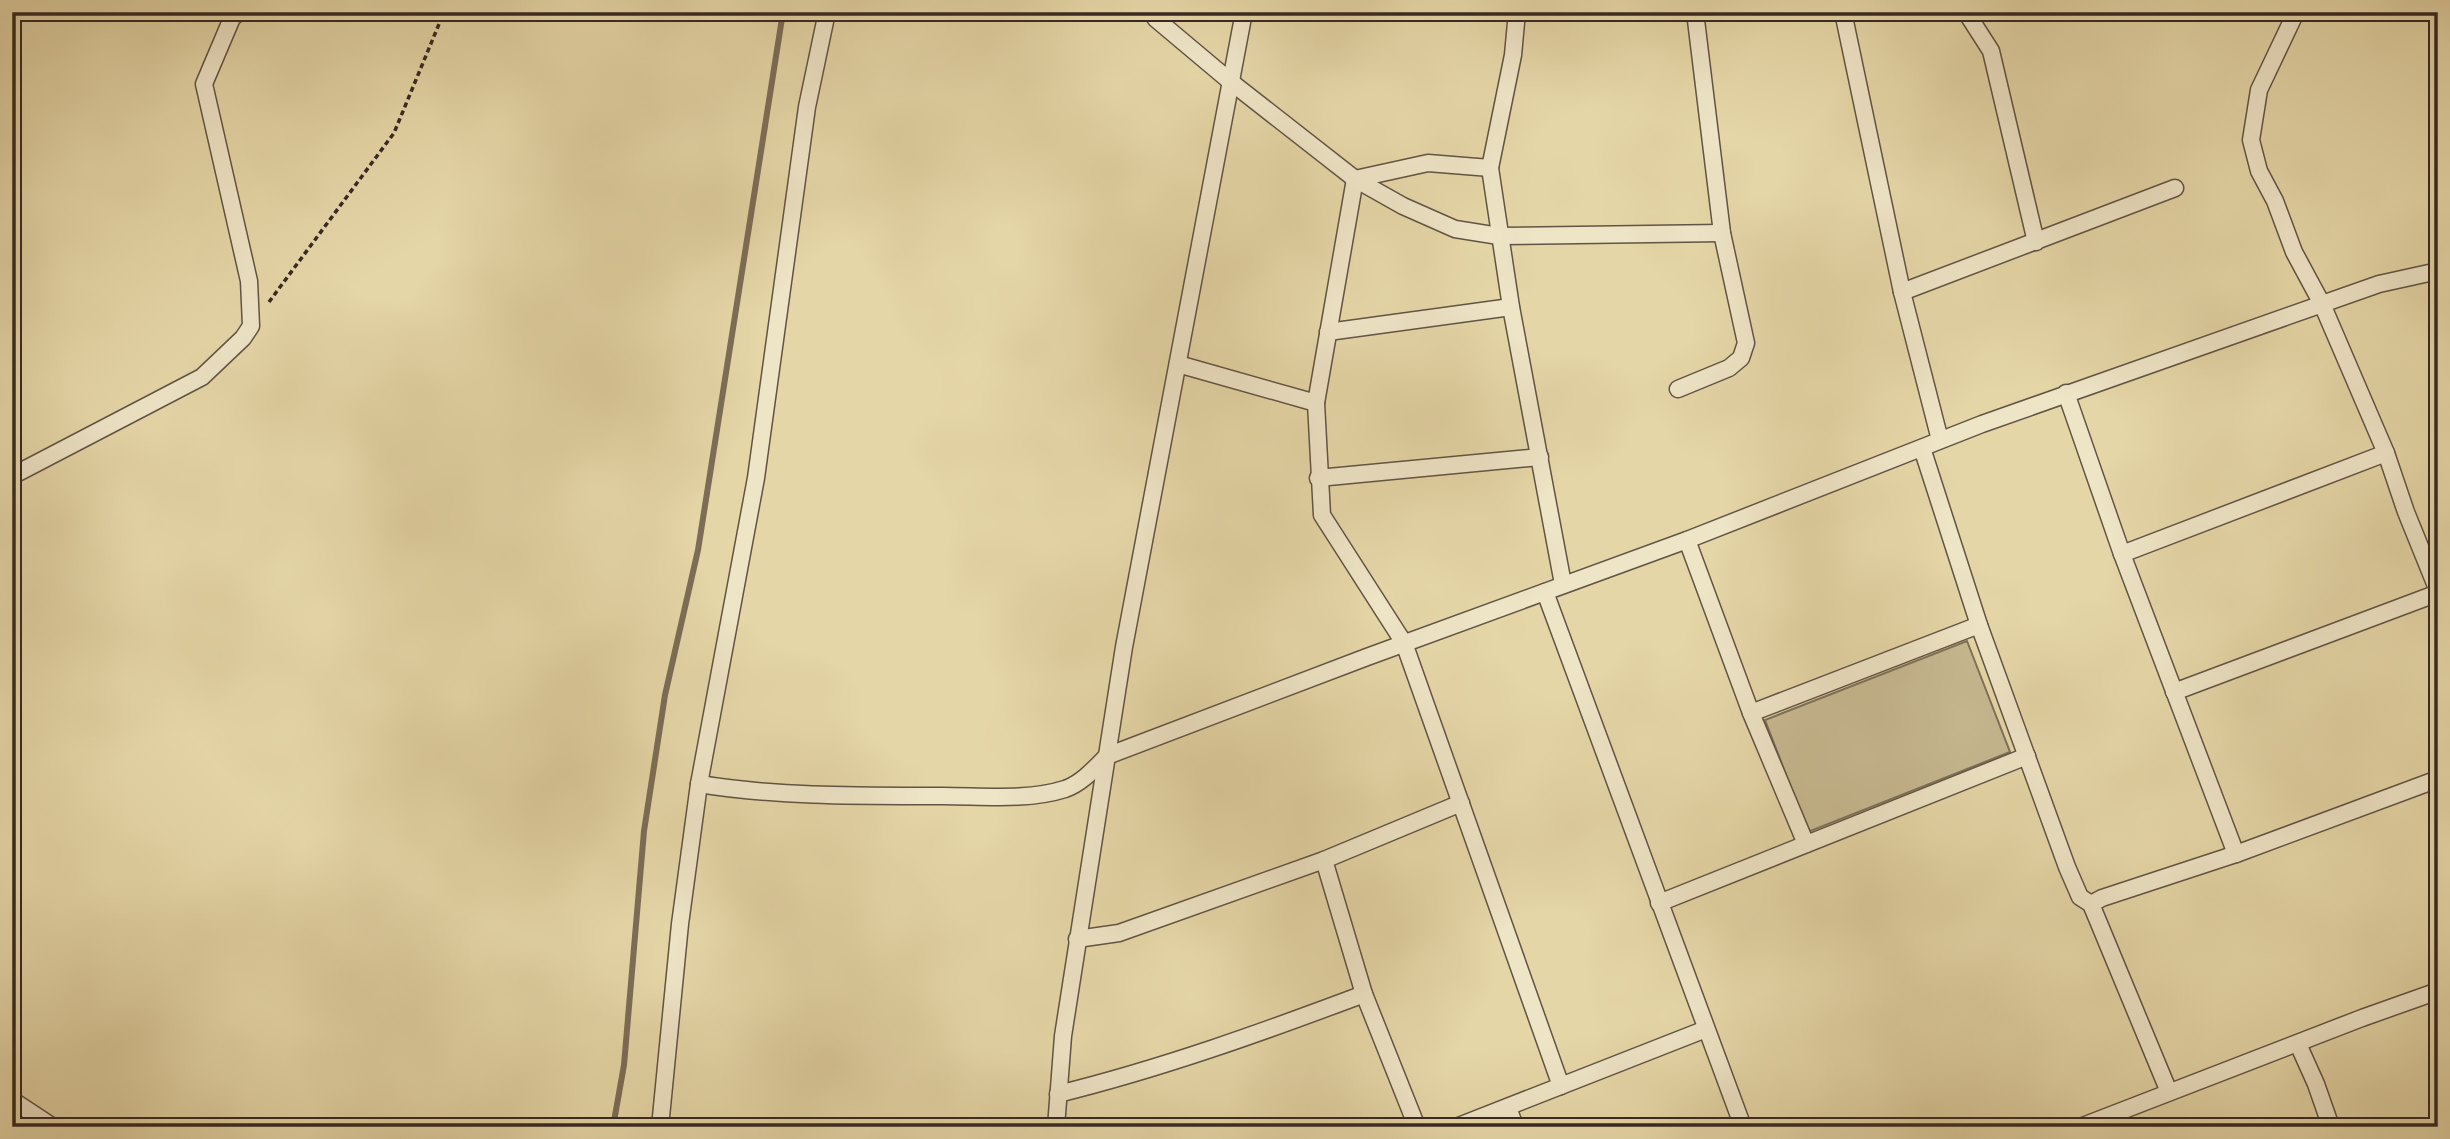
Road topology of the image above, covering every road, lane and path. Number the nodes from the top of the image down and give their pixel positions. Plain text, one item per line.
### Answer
1 (239, 12) edge
2 (444, 12) edge
3 (827, 12) edge
4 (1151, 12) edge
5 (1244, 12) edge
6 (1517, 12) edge
7 (1695, 12) edge
8 (1843, 12) edge
9 (1966, 12) edge
10 (2296, 12) edge
11 (1231, 82) junction
12 (1490, 168) junction
13 (1355, 179) junction
14 (2175, 188) dead end
15 (1722, 233) junction
16 (1499, 236) junction
17 (2036, 242) junction
18 (2438, 271) edge
19 (1902, 292) junction
20 (2322, 304) junction
21 (1511, 307) junction
22 (251, 326) junction
23 (1328, 332) junction
24 (1178, 364) junction
25 (1678, 389) dead end
26 (2066, 393) junction
27 (1316, 403) junction
28 (1940, 440) junction
29 (1922, 449) junction
30 (2386, 453) junction
31 (1540, 457) junction
32 (12, 477) edge
33 (1318, 478) junction
34 (1687, 540) junction
35 (2122, 554) junction
36 (1563, 584) junction
37 (1545, 592) junction
38 (2438, 592) edge
39 (1979, 625) junction
40 (1404, 643) junction
41 (2174, 692) junction
42 (1751, 713) junction
43 (1107, 756) junction
44 (2026, 756) junction
45 (2438, 779) edge
46 (699, 784) junction
47 (1461, 803) junction
48 (1807, 844) junction
49 (2236, 854) junction
50 (1324, 860) junction
51 (1659, 903) junction
52 (2091, 904) junction
53 (1077, 939) junction
54 (2438, 991) edge
55 (1364, 994) junction
56 (1706, 1029) junction
57 (2298, 1044) junction
58 (1562, 1086) junction
59 (2169, 1092) junction
60 (1058, 1094) junction
61 (12, 1100) edge
62 (1508, 1107) junction
63 (2089, 1125) edge
64 (53, 1127) edge
65 (660, 1127) edge
66 (1056, 1127) edge
67 (1417, 1127) edge
68 (1456, 1127) edge
69 (1515, 1127) edge
70 (1743, 1127) edge
71 (2331, 1127) edge

1 - 22 street
2 - 22 path
3 - 46 street
4 - 11 street
5 - 11 street
6 - 12 street
7 - 15 street
8 - 19 street
9 - 17 street
10 - 20 street
11 - 13 street
11 - 24 street
12 - 13 street
12 - 16 street
13 - 16 street
13 - 23 street
14 - 17 street
15 - 16 street
15 - 25 street
16 - 21 street
17 - 19 street
18 - 20 street
19 - 28 street
20 - 26 street
20 - 30 street
21 - 23 street
21 - 31 street
22 - 32 street
23 - 27 street
24 - 27 street
24 - 43 street
26 - 28 street
26 - 35 street
27 - 33 street
28 - 29 street
29 - 34 street
29 - 39 street
30 - 35 street
30 - 38 street
31 - 33 street
31 - 36 street
33 - 40 street
34 - 36 street
34 - 42 street
35 - 41 street
36 - 37 street
37 - 40 street
37 - 51 street
38 - 41 street
39 - 42 street
39 - 44 street
40 - 43 street
40 - 47 street
41 - 49 street
42 - 48 street
43 - 46 street
43 - 53 street
44 - 48 street
44 - 52 street
45 - 49 street
46 - 65 street
47 - 50 street
47 - 58 street
48 - 51 street
49 - 52 street
50 - 53 street
50 - 55 street
51 - 56 street
52 - 59 street
53 - 60 street
54 - 57 street
55 - 60 street
55 - 67 street
56 - 58 street
56 - 70 street
57 - 59 street
57 - 71 street
58 - 62 street
59 - 63 street
60 - 66 street
61 - 64 street
62 - 68 street
62 - 69 street

